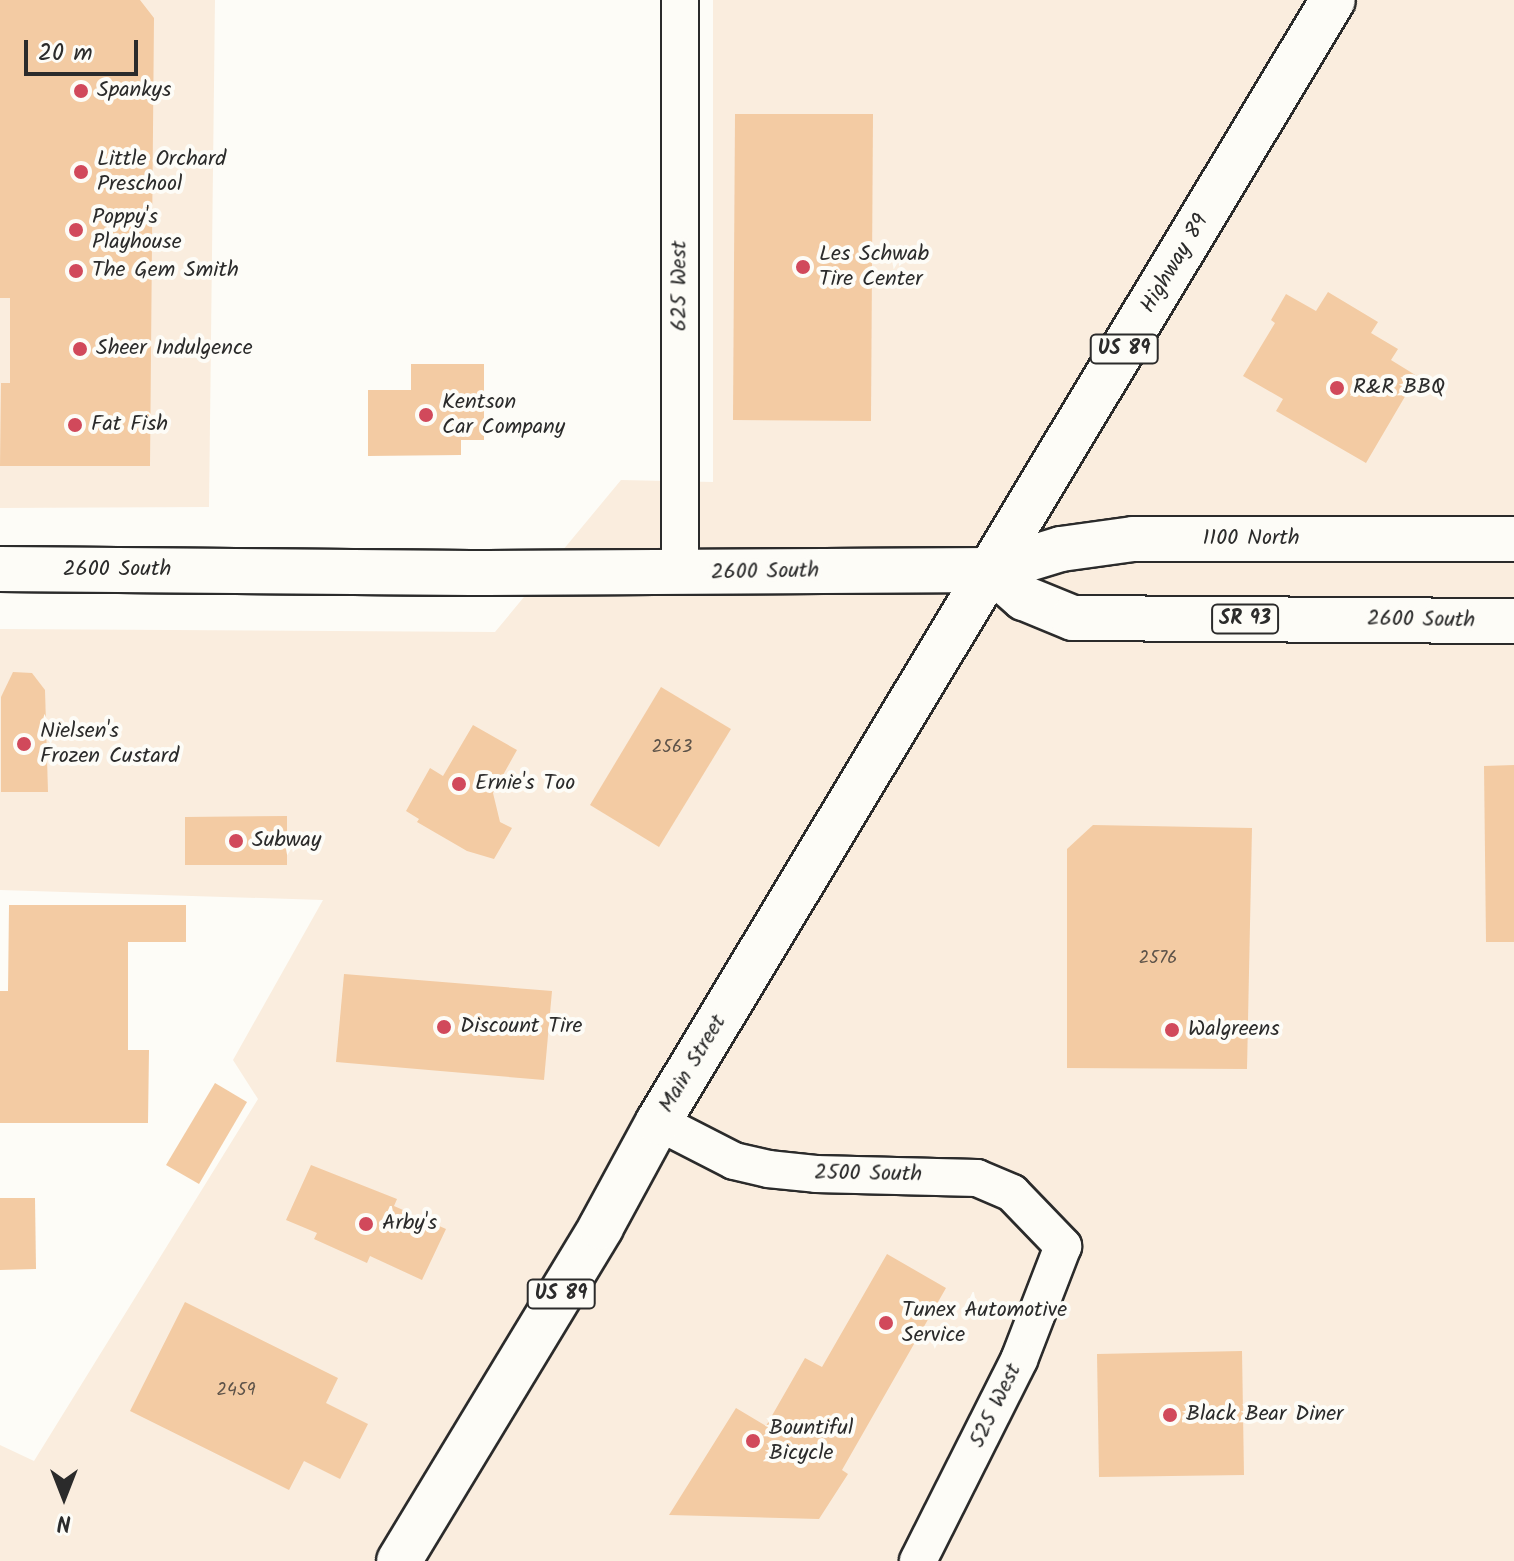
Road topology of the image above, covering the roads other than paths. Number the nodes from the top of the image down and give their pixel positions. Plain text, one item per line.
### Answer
1 (680, 0) edge
2 (1333, 0) edge
3 (1514, 539) edge
4 (0, 569) edge
5 (992, 570) junction
6 (680, 573) junction
7 (1514, 621) edge
8 (658, 1122) junction
9 (1063, 1246) joint
10 (399, 1561) edge
11 (918, 1561) edge

1 - 6 street, 625 West
2 - 5 main road, Highway 89 / US 89
3 - 5 main road, 1100 North
4 - 6 main road, 2600 South
5 - 6 main road, 2600 South
5 - 7 main road, 2600 South / SR 93
5 - 8 main road, Main Street / US 89
8 - 9 street, 2500 South
8 - 10 main road, Main Street / US 89
9 - 11 street, 525 West

